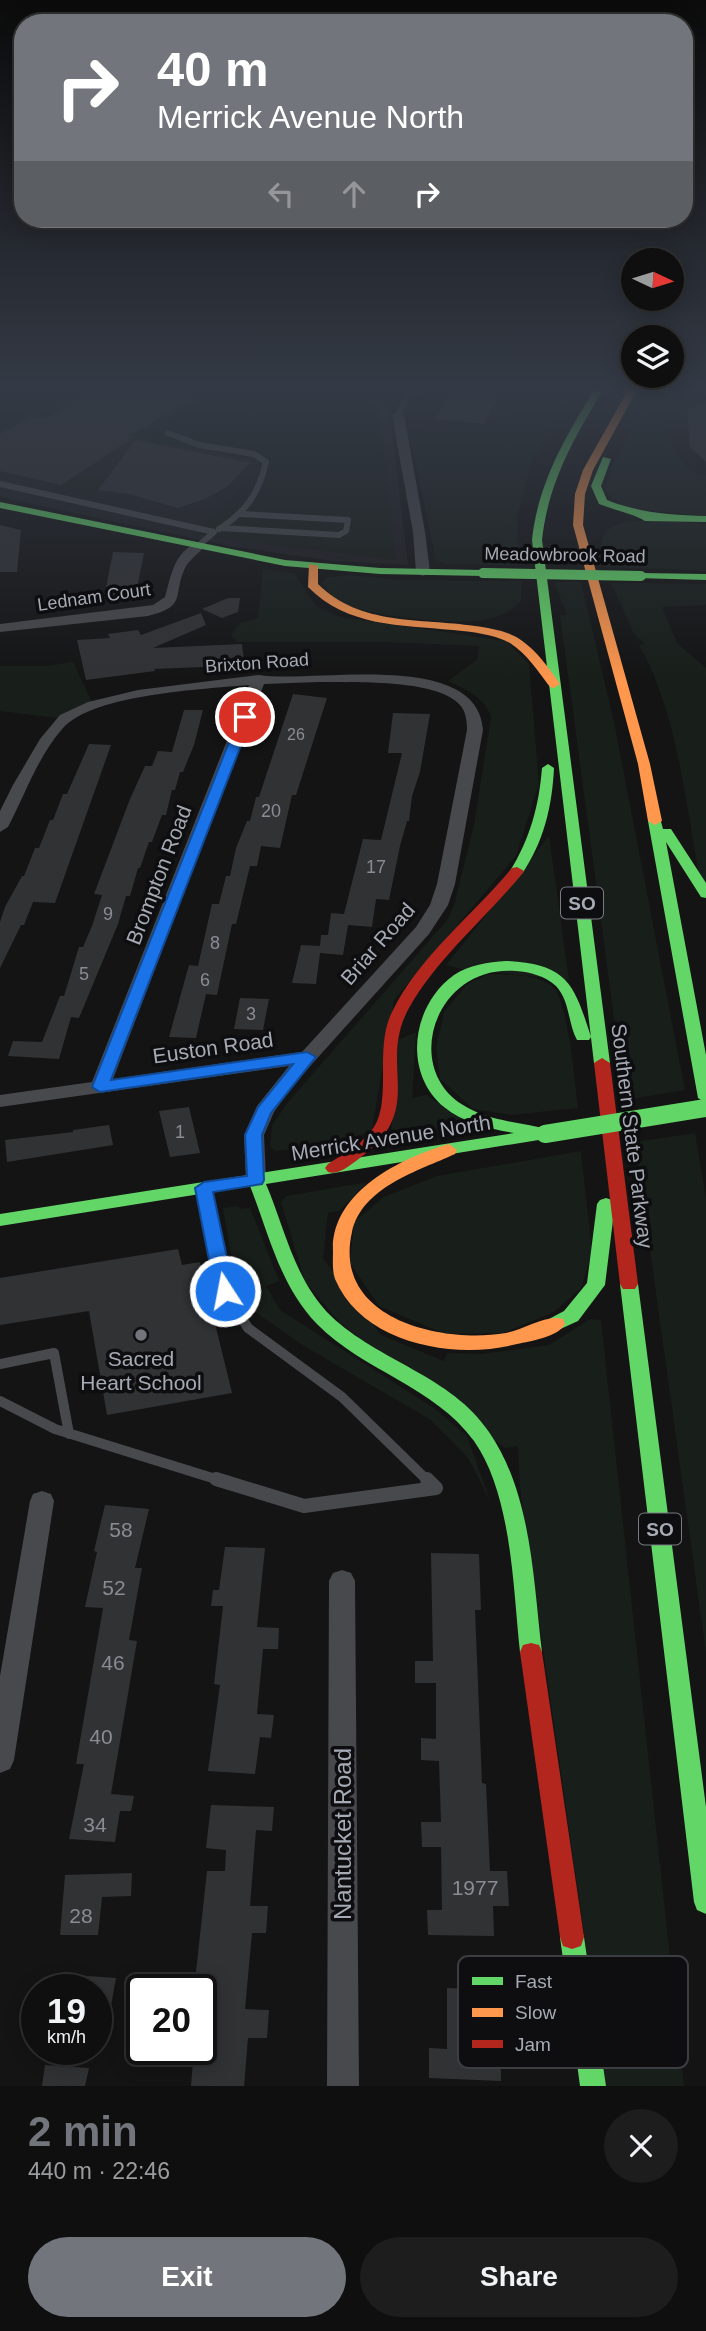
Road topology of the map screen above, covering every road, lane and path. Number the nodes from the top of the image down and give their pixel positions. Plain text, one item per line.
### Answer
1 (16, 487) edge
2 (259, 487) edge
3 (411, 487) edge
4 (546, 487) edge
5 (583, 487) edge
6 (596, 487) edge
7 (0, 505) edge
8 (241, 514) junction
9 (670, 517) junction
10 (706, 519) edge
11 (537, 521) junction
12 (613, 521) dead end
13 (217, 530) junction
14 (596, 532) dead end
15 (197, 547) junction
16 (313, 566) junction
17 (588, 566) junction
18 (423, 572) junction
19 (706, 577) edge
20 (527, 602) dead end
21 (503, 620) dead end
22 (428, 623) junction
23 (0, 628) edge
24 (259, 679) junction
25 (555, 684) junction
26 (435, 687) joint
27 (558, 710) junction
28 (6, 804) edge
29 (653, 810) junction
30 (0, 827) edge
31 (706, 894) edge
32 (307, 1057) junction
33 (706, 1058) edge
34 (702, 1076) junction
35 (100, 1087) junction
36 (605, 1097) junction
37 (706, 1098) edge
38 (0, 1101) edge
39 (706, 1108) edge
40 (545, 1135) junction
41 (449, 1150) junction
42 (614, 1156) junction
43 (334, 1168) junction
44 (256, 1180) junction
45 (204, 1188) junction
46 (0, 1220) edge
47 (0, 1364) edge
48 (0, 1401) edge
49 (69, 1434) junction
50 (42, 1501) dead end
51 (342, 1581) dead end
52 (0, 1760) edge
53 (706, 1902) edge
54 (575, 1956) edge
55 (590, 2068) edge
56 (344, 2086) edge
57 (593, 2086) edge

1 - 13 lane
2 - 8 lane
3 - 18 street
4 - 11 main road, Southern State Parkway / SO
5 - 17 main road
6 - 9 main road
7 - 15 main road, Meadowbrook Road
8 - 13 lane
8 - 13 lane
9 - 10 main road
9 - 12 main road
11 - 20 main road
11 - 25 main road, Southern State Parkway / SO
13 - 15 lane
14 - 17 main road
15 - 16 main road, Meadowbrook Road
15 - 23 street, Lednam Court
16 - 18 main road, Meadowbrook Road
16 - 22 main road
17 - 29 main road
18 - 19 main road, Meadowbrook Road, bridge
21 - 22 main road
22 - 25 main road
24 - 26 street, Brixton Road
24 - 28 street, Brixton Road
24 - 35 street, Brompton Road
25 - 27 main road, Southern State Parkway / SO
26 - 32 street, Briar Road
27 - 36 main road, Southern State Parkway / SO
27 - 43 main road
28 - 30 street
29 - 31 main road
29 - 34 main road
32 - 35 street, Euston Road
32 - 44 street, Briar Road
33 - 34 main road
34 - 37 main road
35 - 38 street, Euston Road
36 - 40 main road
36 - 42 main road, Southern State Parkway / SO
39 - 40 main road, Merrick Avenue North, bridge
40 - 41 main road, Merrick Avenue North
41 - 42 main road
41 - 43 main road, Merrick Avenue North
42 - 53 main road, Southern State Parkway / SO
43 - 44 main road, Merrick Avenue North
44 - 45 main road, Merrick Avenue North
44 - 54 main road
45 - 46 main road, Merrick Avenue North
45 - 49 lane
47 - 49 lane
48 - 49 lane
50 - 52 street
51 - 56 street, Nantucket Road
55 - 57 main road

